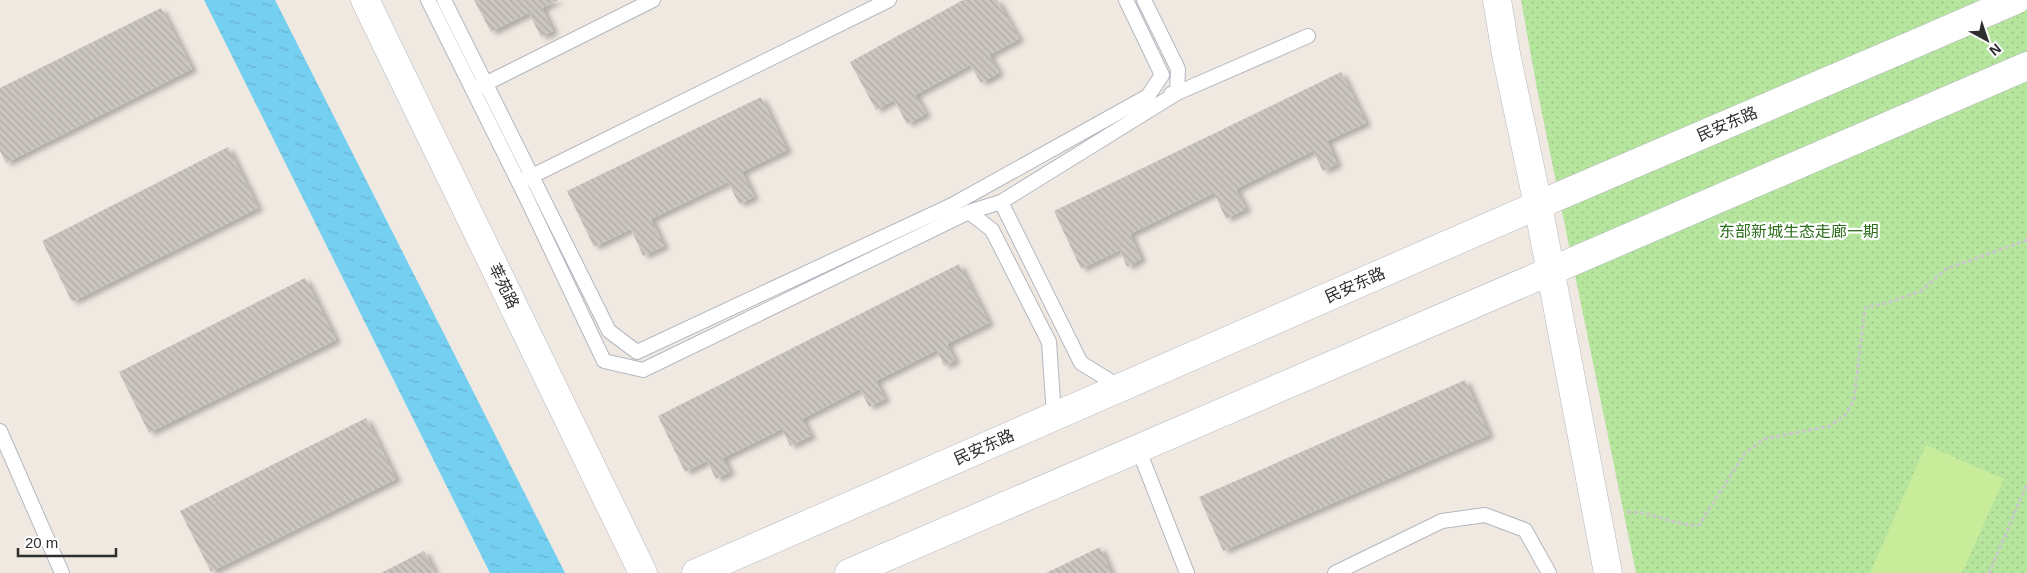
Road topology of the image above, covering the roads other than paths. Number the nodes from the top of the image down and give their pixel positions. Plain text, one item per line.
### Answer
1 (365, 0) edge
2 (428, 0) edge
3 (444, 0) edge
4 (653, 0) edge
5 (889, 0) edge
6 (1126, 0) edge
7 (1144, 0) edge
8 (1497, 0) edge
9 (2016, 0) edge
10 (1308, 36) dead end
11 (2027, 66) edge
12 (485, 83) junction
13 (472, 90) junction
14 (1177, 93) junction
15 (1148, 96) junction
16 (532, 176) junction
17 (519, 183) junction
18 (1002, 202) junction
19 (1538, 205) junction
20 (969, 212) junction
21 (1550, 272) junction
22 (1120, 387) junction
23 (1054, 416) junction
24 (0, 431) edge
25 (1138, 448) junction
26 (62, 573) edge
27 (643, 573) edge
28 (696, 573) edge
29 (849, 573) edge
30 (1188, 573) edge
31 (1335, 573) edge
32 (1549, 573) edge
33 (1608, 573) edge

1 - 27 main road, 莘苑路
2 - 13 lane
3 - 12 lane
4 - 12 lane
5 - 16 lane
6 - 15 lane
7 - 14 lane
8 - 19 main road
9 - 19 main road, 民安东路, bridge
10 - 14 lane
11 - 21 main road
12 - 13 lane
12 - 16 lane
13 - 17 lane
14 - 15 lane
14 - 18 lane
15 - 16 lane
16 - 17 lane
17 - 20 lane
18 - 20 lane
18 - 22 lane
19 - 21 main road
19 - 22 main road, 民安东路
20 - 23 lane
21 - 25 main road
21 - 33 main road
22 - 23 main road, 民安东路
23 - 28 main road, 民安东路
24 - 26 lane
25 - 29 main road
25 - 30 lane
31 - 32 lane

